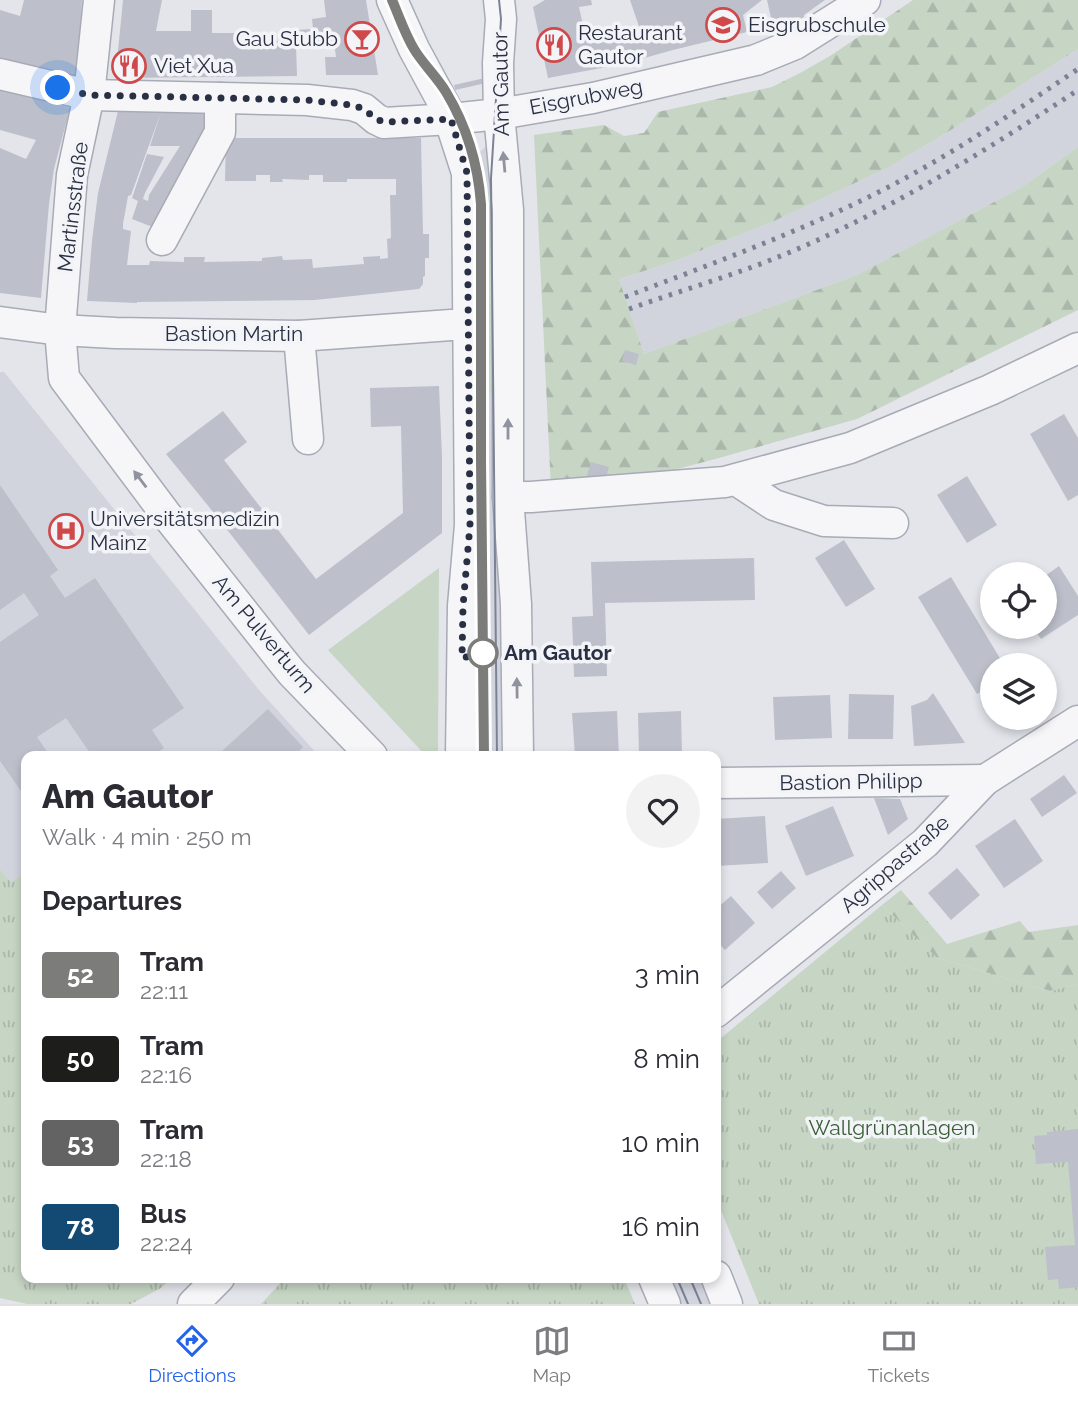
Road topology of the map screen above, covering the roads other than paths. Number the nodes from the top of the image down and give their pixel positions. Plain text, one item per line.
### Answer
1 (99, 0) edge
2 (392, 0) edge
3 (499, 0) edge
4 (865, 0) edge
5 (0, 74) edge
6 (89, 95) junction
7 (220, 98) junction
8 (499, 114) junction
9 (451, 119) junction
10 (162, 240) dead end
11 (0, 322) edge
12 (468, 325) junction
13 (60, 330) junction
14 (299, 336) junction
15 (1078, 348) edge
16 (308, 439) dead end
17 (736, 480) junction
18 (509, 497) junction
19 (893, 523) dead end
20 (1078, 721) edge
21 (367, 751) edge
22 (461, 751) edge
23 (518, 751) edge
24 (985, 780) junction
25 (721, 783) edge
26 (721, 1008) edge
27 (214, 1283) edge
28 (656, 1283) edge
29 (719, 1283) edge
30 (193, 1304) edge
31 (665, 1304) edge
32 (727, 1304) edge

1 - 6 street, Martinsstraße
2 - 9 street
3 - 8 street, Am Gautor
4 - 8 street, Eisgrubweg
5 - 6 street, Eisgrubweg
6 - 7 street, Eisgrubweg
6 - 13 street, Martinsstraße
7 - 9 street, Eisgrubweg
7 - 10 street
8 - 9 street, Eisgrubweg
18 -> 8 street, Am Gautor
9 - 12 street
11 - 13 street, Bastion Martin
12 - 14 street, Bastion Martin
12 - 22 street
13 - 14 street, Bastion Martin
21 -> 13 street, Am Pulverturm
14 - 16 street
15 - 17 street
17 - 18 street
17 - 19 street
23 -> 18 street, Am Gautor
20 - 24 street, Agrippastraße
24 - 25 street, Bastion Philipp
24 - 26 street, Agrippastraße
27 - 30 street
28 - 31 street
29 - 32 street

